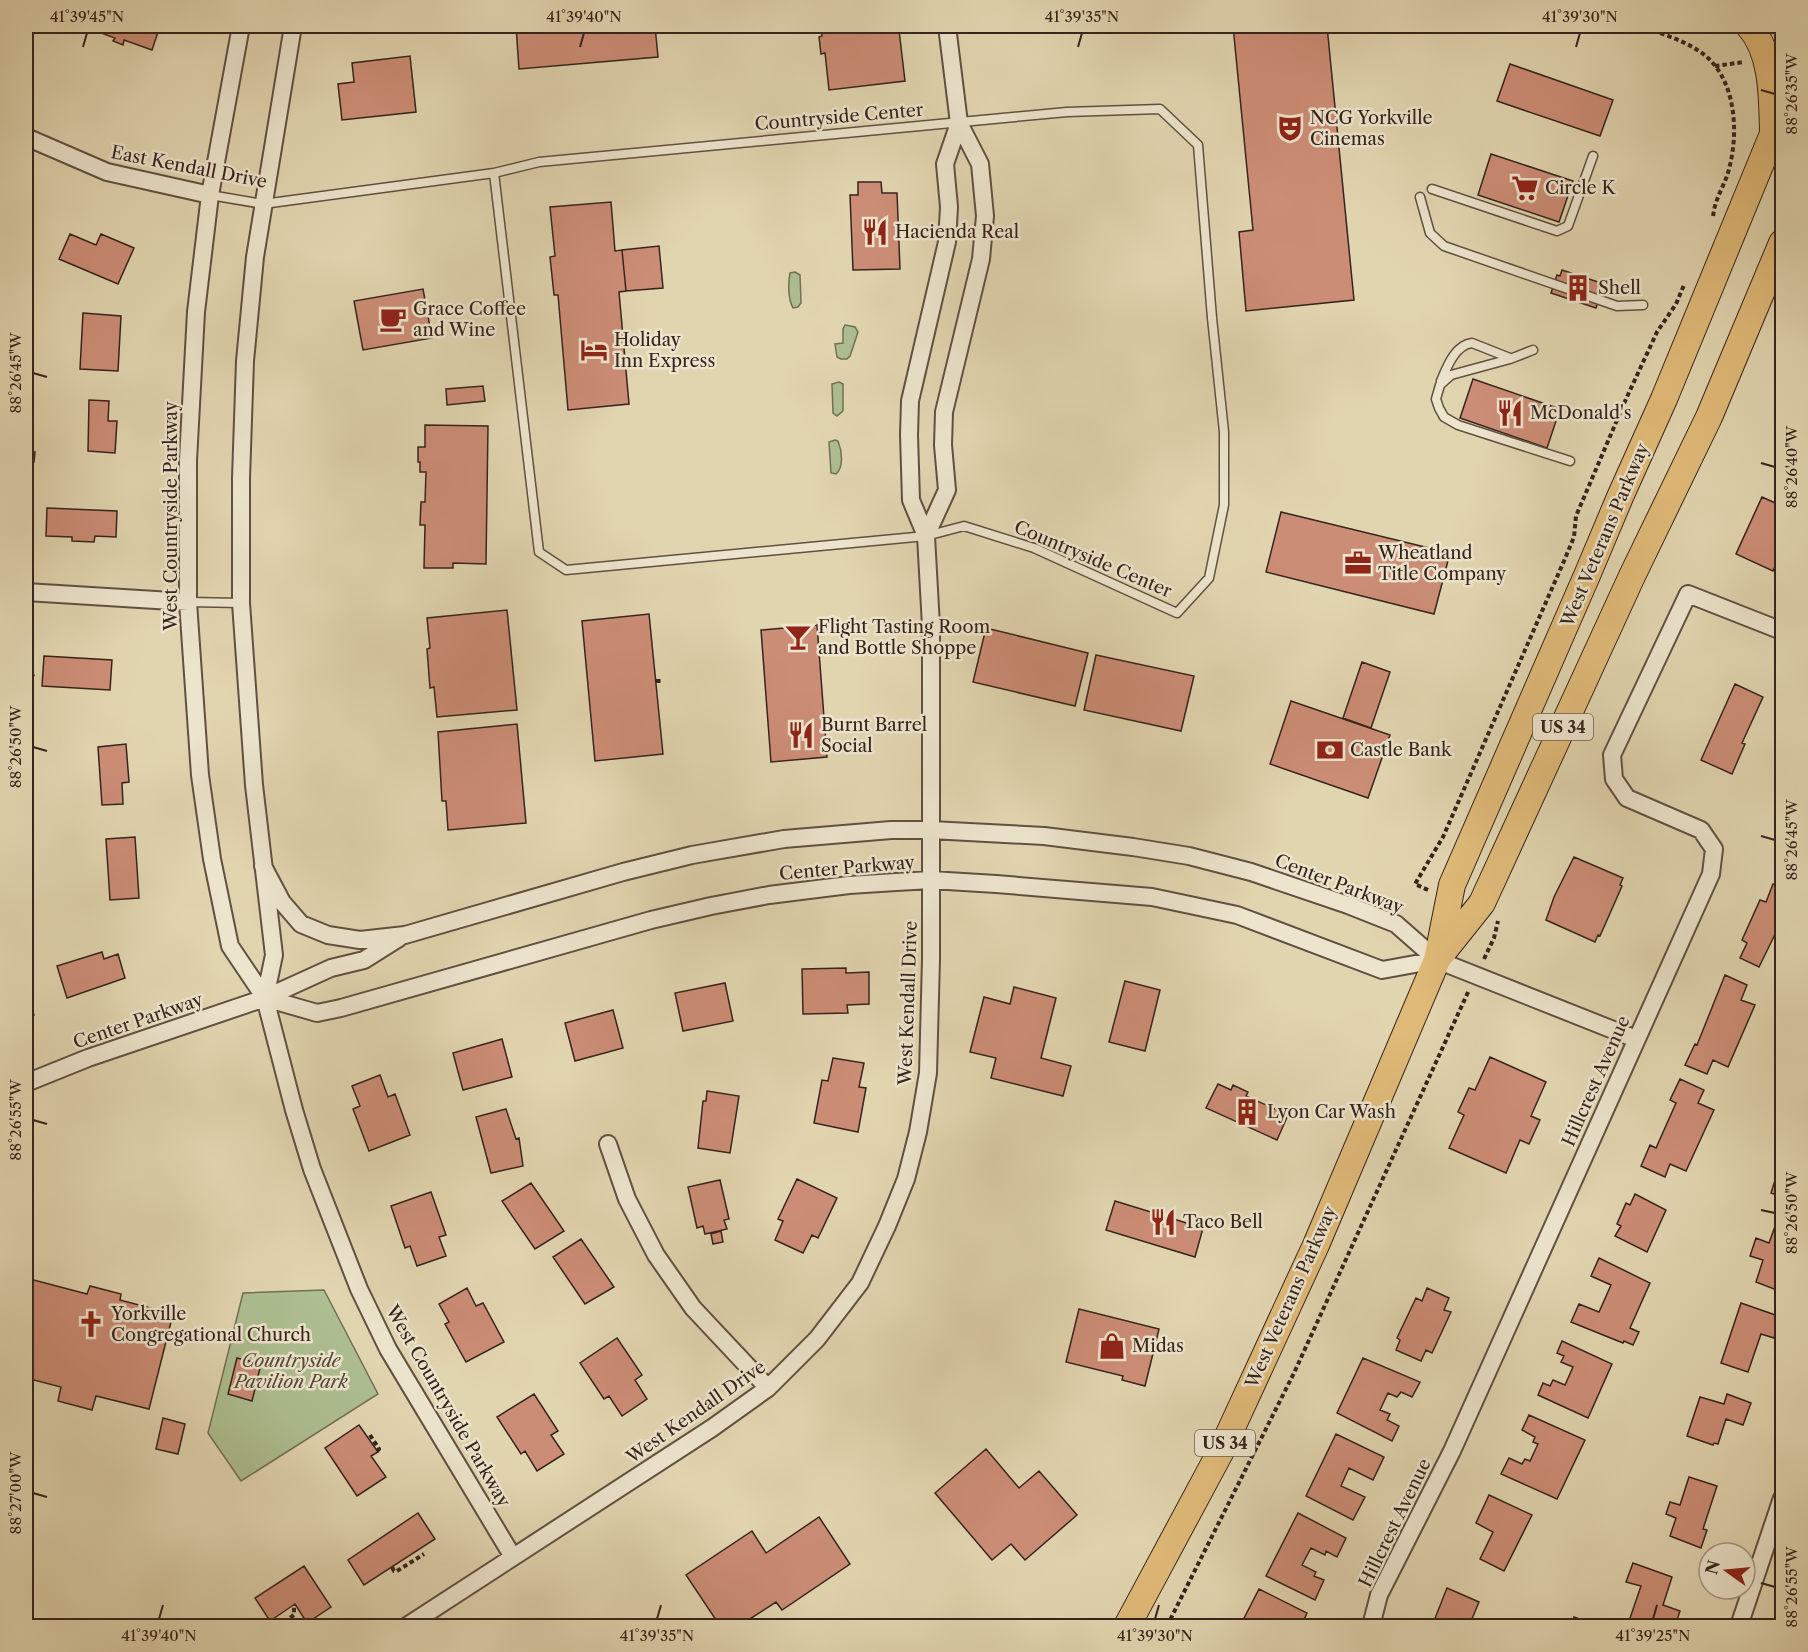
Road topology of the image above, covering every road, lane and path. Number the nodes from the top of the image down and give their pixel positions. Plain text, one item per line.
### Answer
1 (241, 26) edge
2 (293, 26) edge
3 (948, 26) edge
4 (1639, 26) edge
5 (1749, 26) edge
6 (1750, 60) dead end
7 (1715, 66) junction
8 (958, 123) junction
9 (1778, 123) edge
10 (26, 137) edge
11 (1593, 156) dead end
12 (494, 173) junction
13 (1432, 189) dead end
14 (210, 195) junction
15 (1420, 197) dead end
16 (262, 204) junction
17 (1710, 227) dead end
18 (1782, 243) edge
19 (1676, 304) dead end
20 (1643, 305) dead end
21 (1533, 350) dead end
22 (1510, 359) junction
23 (1440, 386) junction
24 (1570, 461) dead end
25 (926, 536) junction
26 (26, 592) edge
27 (188, 602) junction
28 (241, 603) junction
29 (1782, 631) edge
30 (656, 681) dead end
31 (662, 681) dead end
32 (931, 830) junction
33 (263, 866) junction
34 (931, 880) junction
35 (1427, 889) dead end
36 (1492, 918) dead end
37 (405, 935) junction
38 (1494, 938) dead end
39 (1437, 960) junction
40 (265, 998) junction
41 (1462, 1006) dead end
42 (1636, 1039) junction
43 (26, 1083) edge
44 (608, 1144) dead end
45 (768, 1388) junction
46 (370, 1435) dead end
47 (377, 1451) dead end
48 (1782, 1498) edge
49 (424, 1554) dead end
50 (513, 1557) junction
51 (392, 1567) dead end
52 (294, 1605) dead end
53 (284, 1622) dead end
54 (407, 1626) edge
55 (1127, 1626) edge
56 (1167, 1626) edge
57 (1371, 1626) edge
58 (1739, 1626) edge

1 - 14 street, West Countryside Parkway
2 - 16 street, West Countryside Parkway
3 - 8 street, West Kendall Drive
4 - 7 path
5 - 9 main road
6 - 7 path
7 - 17 path
8 - 12 lane, Countryside Center
8 - 25 street, West Kendall Drive
8 - 25 street, West Kendall Drive
8 - 25 lane, Countryside Center
9 - 39 main road, West Veterans Parkway / US 34
10 - 14 street, East Kendall Drive
11 - 13 lane
12 - 16 lane, East Kendall Drive
12 - 25 lane, Countryside Center
14 - 16 lane, East Kendall Drive
14 - 27 street, West Countryside Parkway
15 - 20 lane
16 - 28 street, West Countryside Parkway
18 - 39 main road, West Veterans Parkway / US 34
19 - 35 path
21 - 22 lane
22 - 23 lane
22 - 23 lane
23 - 24 lane
25 - 32 street, West Kendall Drive
26 - 27 street
27 - 28 lane
27 - 40 street, West Countryside Parkway
28 - 33 street, West Countryside Parkway
29 - 42 street, Hillcrest Avenue
30 - 31 path
32 - 34 street, West Kendall Drive
32 - 37 street, Center Parkway
32 - 39 street, Center Parkway
33 - 37 street, Center Parkway
33 - 40 street, West Countryside Parkway
34 - 39 street, Center Parkway
34 - 40 street, Center Parkway
34 - 45 street, West Kendall Drive
36 - 38 path
37 - 40 street, Center Parkway
39 - 42 street, Center Parkway
39 - 55 main road, West Veterans Parkway / US 34
40 - 43 street, Center Parkway
40 - 50 street, West Countryside Parkway
41 - 56 path
42 - 57 street, Hillcrest Avenue
44 - 45 street
45 - 50 street, West Kendall Drive
46 - 47 path
48 - 58 street
49 - 51 path
50 - 54 street, West Kendall Drive
52 - 53 path

